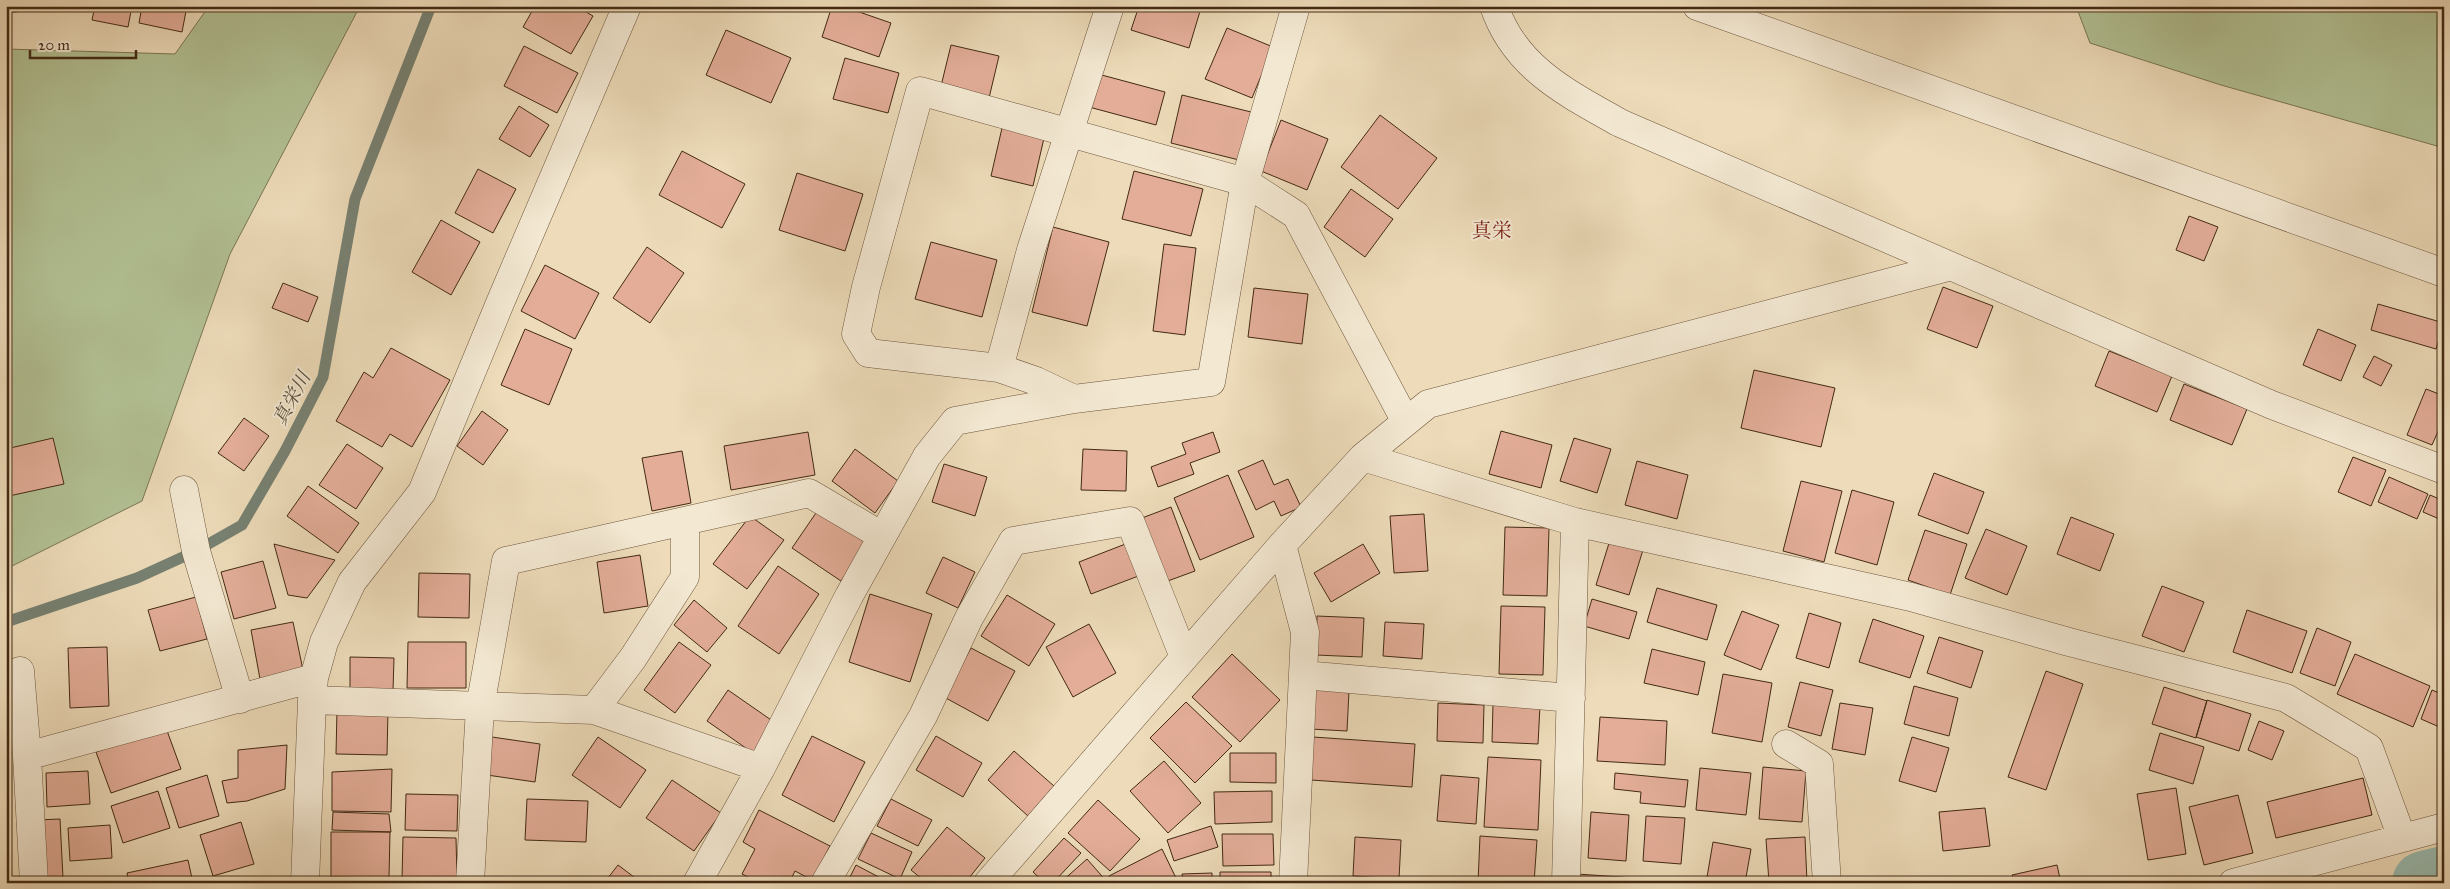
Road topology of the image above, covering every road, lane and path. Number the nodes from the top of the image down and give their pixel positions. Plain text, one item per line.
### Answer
1 (627, 6) edge
2 (1110, 6) edge
3 (1296, 6) edge
4 (1494, 6) edge
5 (1697, 6) edge
6 (1069, 133) junction
7 (1245, 182) junction
8 (1948, 267) junction
9 (2444, 273) edge
10 (999, 368) junction
11 (1074, 399) junction
12 (1406, 422) junction
13 (1363, 457) junction
14 (2444, 470) edge
15 (184, 490) dead end
16 (684, 522) junction
17 (1575, 522) junction
18 (882, 536) junction
19 (1282, 545) junction
20 (1184, 657) junction
21 (20, 671) dead end
22 (1303, 675) junction
23 (313, 689) junction
24 (1571, 698) junction
25 (240, 699) junction
26 (480, 708) junction
27 (594, 710) junction
28 (1786, 744) dead end
29 (27, 756) junction
30 (761, 768) junction
31 (2444, 827) edge
32 (2402, 838) junction
33 (34, 883) edge
34 (305, 883) edge
35 (470, 883) edge
36 (698, 883) edge
37 (825, 883) edge
38 (988, 883) edge
39 (1293, 883) edge
40 (1566, 883) edge
41 (1827, 883) edge
42 (2232, 883) edge

1 - 23 street
2 - 6 street
3 - 7 street
4 - 8 street
5 - 9 street
6 - 7 street
6 - 10 street
6 - 10 street
7 - 11 street
7 - 12 street
8 - 12 street
8 - 14 street
10 - 11 street
11 - 18 street
12 - 13 street
13 - 17 street
13 - 19 street
15 - 25 street
16 - 18 street
16 - 26 street
16 - 27 street
17 - 24 street
17 - 32 street
18 - 30 street
19 - 20 street
19 - 22 street
20 - 37 street
20 - 38 street
21 - 29 street
22 - 24 street
22 - 39 street
23 - 25 street
23 - 26 street
23 - 34 street
24 - 40 street
25 - 29 street
26 - 27 street
26 - 35 street
27 - 30 street
28 - 41 street
29 - 33 street
30 - 36 street
31 - 32 street
32 - 42 street

